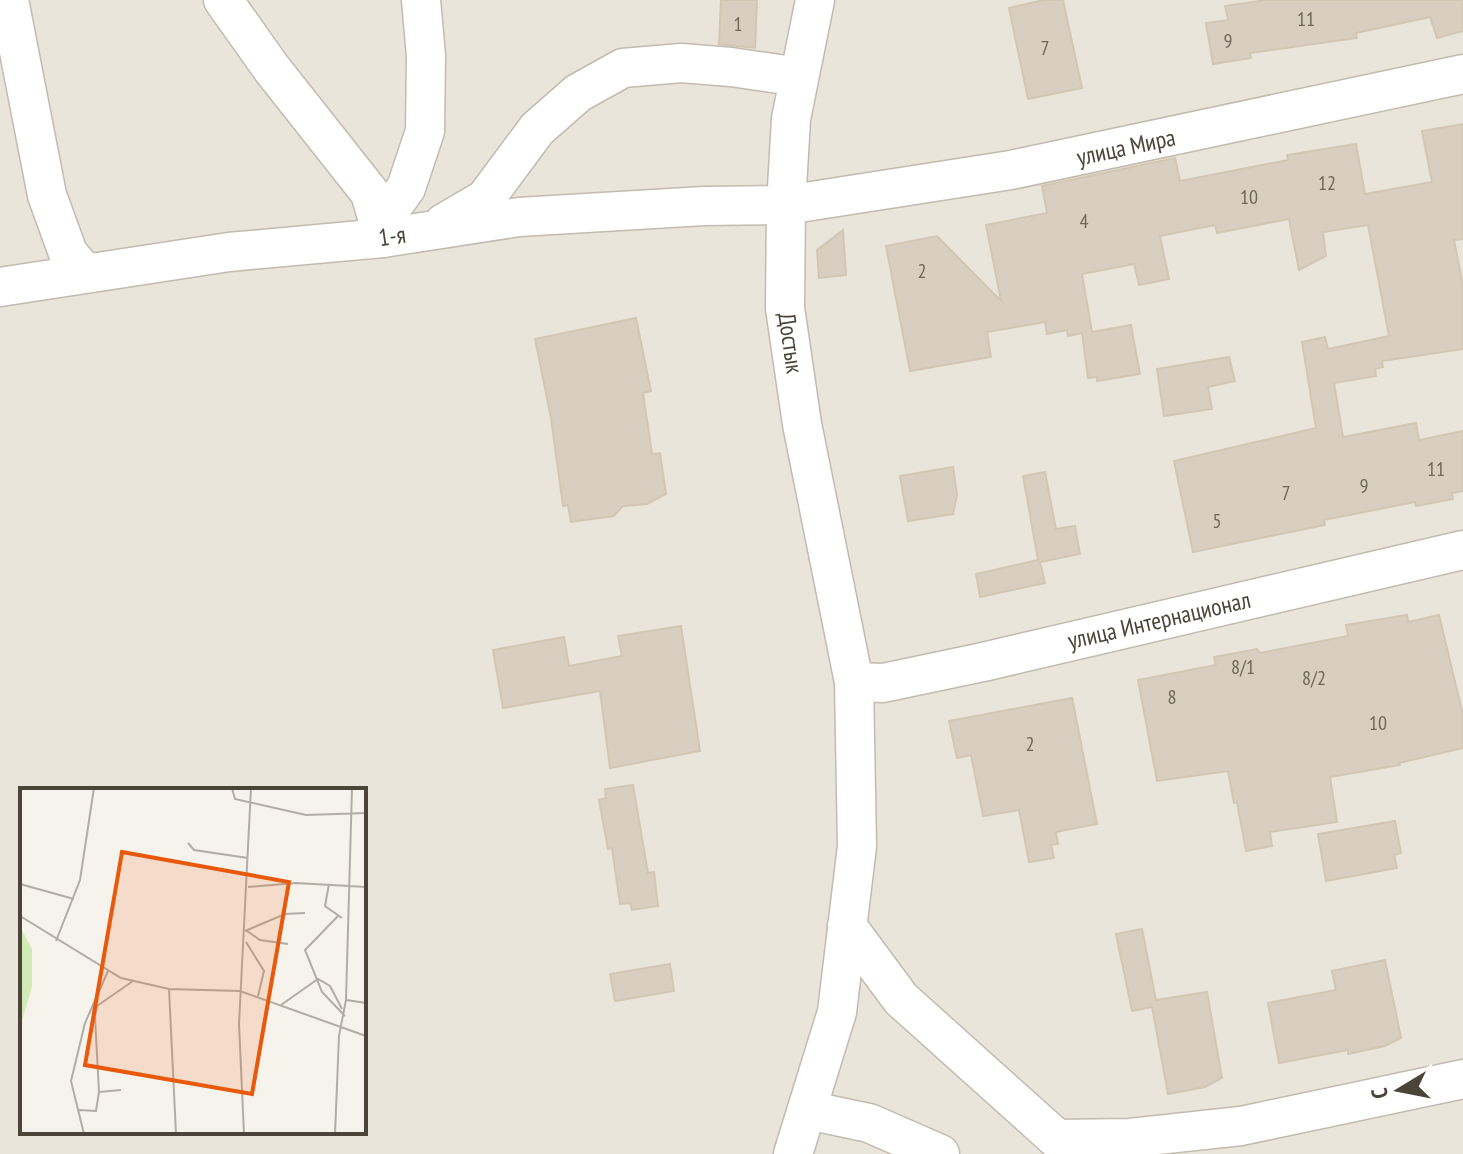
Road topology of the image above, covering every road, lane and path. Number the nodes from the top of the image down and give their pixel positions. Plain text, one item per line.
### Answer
1 (9, 0) edge
2 (223, 0) edge
3 (421, 0) edge
4 (815, 0) edge
5 (1463, 74) edge
6 (799, 77) junction
7 (786, 205) junction
8 (431, 231) junction
9 (381, 232) junction
10 (85, 273) junction
11 (0, 287) edge
12 (1463, 550) edge
13 (854, 682) junction
14 (847, 926) junction
15 (1463, 1079) edge
16 (807, 1110) junction
17 (793, 1154) edge
18 (940, 1154) edge

1 - 10 street
2 - 9 street
3 - 9 street
4 - 6 street, Достык
5 - 7 street, улица Мира
6 - 7 street, Достык
6 - 8 street
7 - 8 street, 1-я
7 - 13 street, Достык
8 - 9 street, 1-я
9 - 10 street, 1-я
10 - 11 street, 1-я
12 - 13 street, улица Интернационал
13 - 14 street, Достык
14 - 15 street
14 - 16 street, Достык
16 - 17 street, Достык
16 - 18 street

